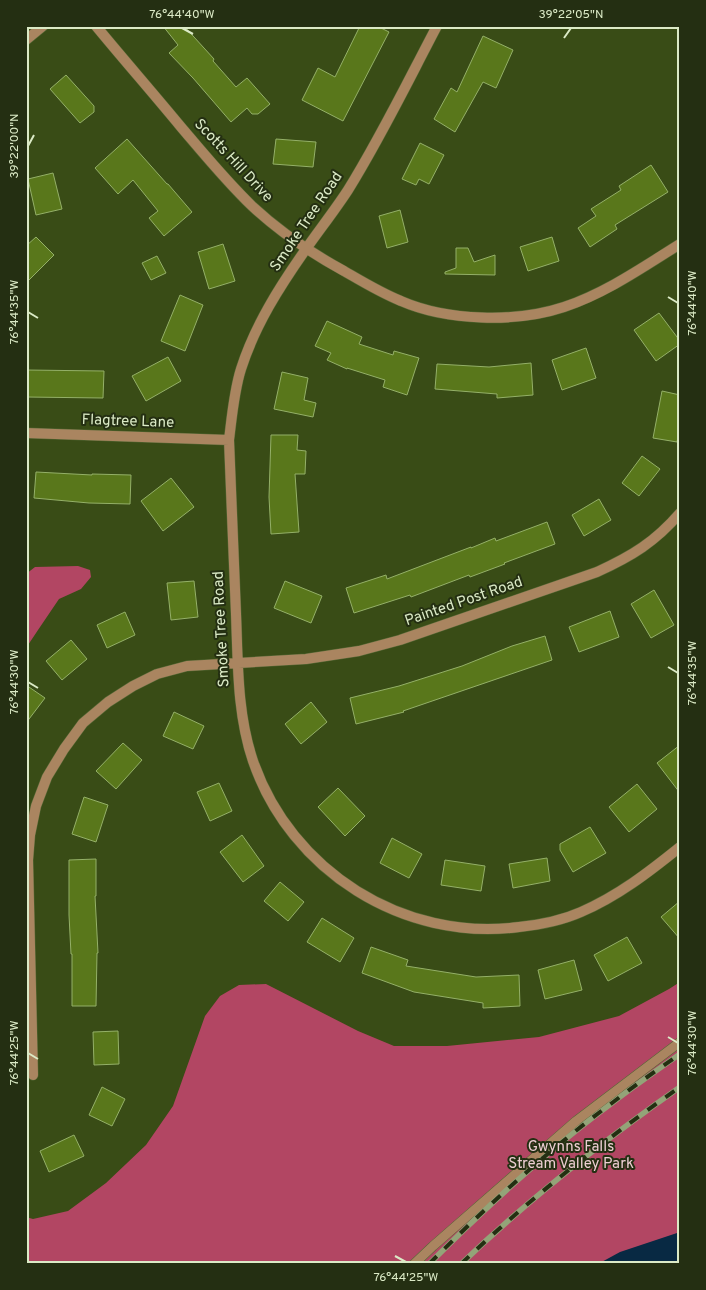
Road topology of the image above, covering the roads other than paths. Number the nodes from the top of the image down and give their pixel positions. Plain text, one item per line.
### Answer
1 (43, 26) edge
2 (96, 26) edge
3 (437, 26) edge
4 (26, 40) edge
5 (680, 244) edge
6 (306, 249) junction
7 (26, 433) edge
8 (229, 440) junction
9 (680, 513) edge
10 (238, 663) junction
11 (680, 847) edge
12 (680, 1042) edge
13 (33, 1075) dead end
14 (414, 1264) edge

1 - 4 street
2 - 6 street, Scotts Hill Drive
3 - 6 street, Smoke Tree Road
5 - 6 street, Scotts Hill Drive
6 - 8 street, Smoke Tree Road
7 - 8 street, Flagtree Lane
8 - 10 street, Smoke Tree Road
9 - 10 street, Painted Post Road
10 - 11 street, Smoke Tree Road
10 - 13 street, Painted Post Road
12 - 14 lane

